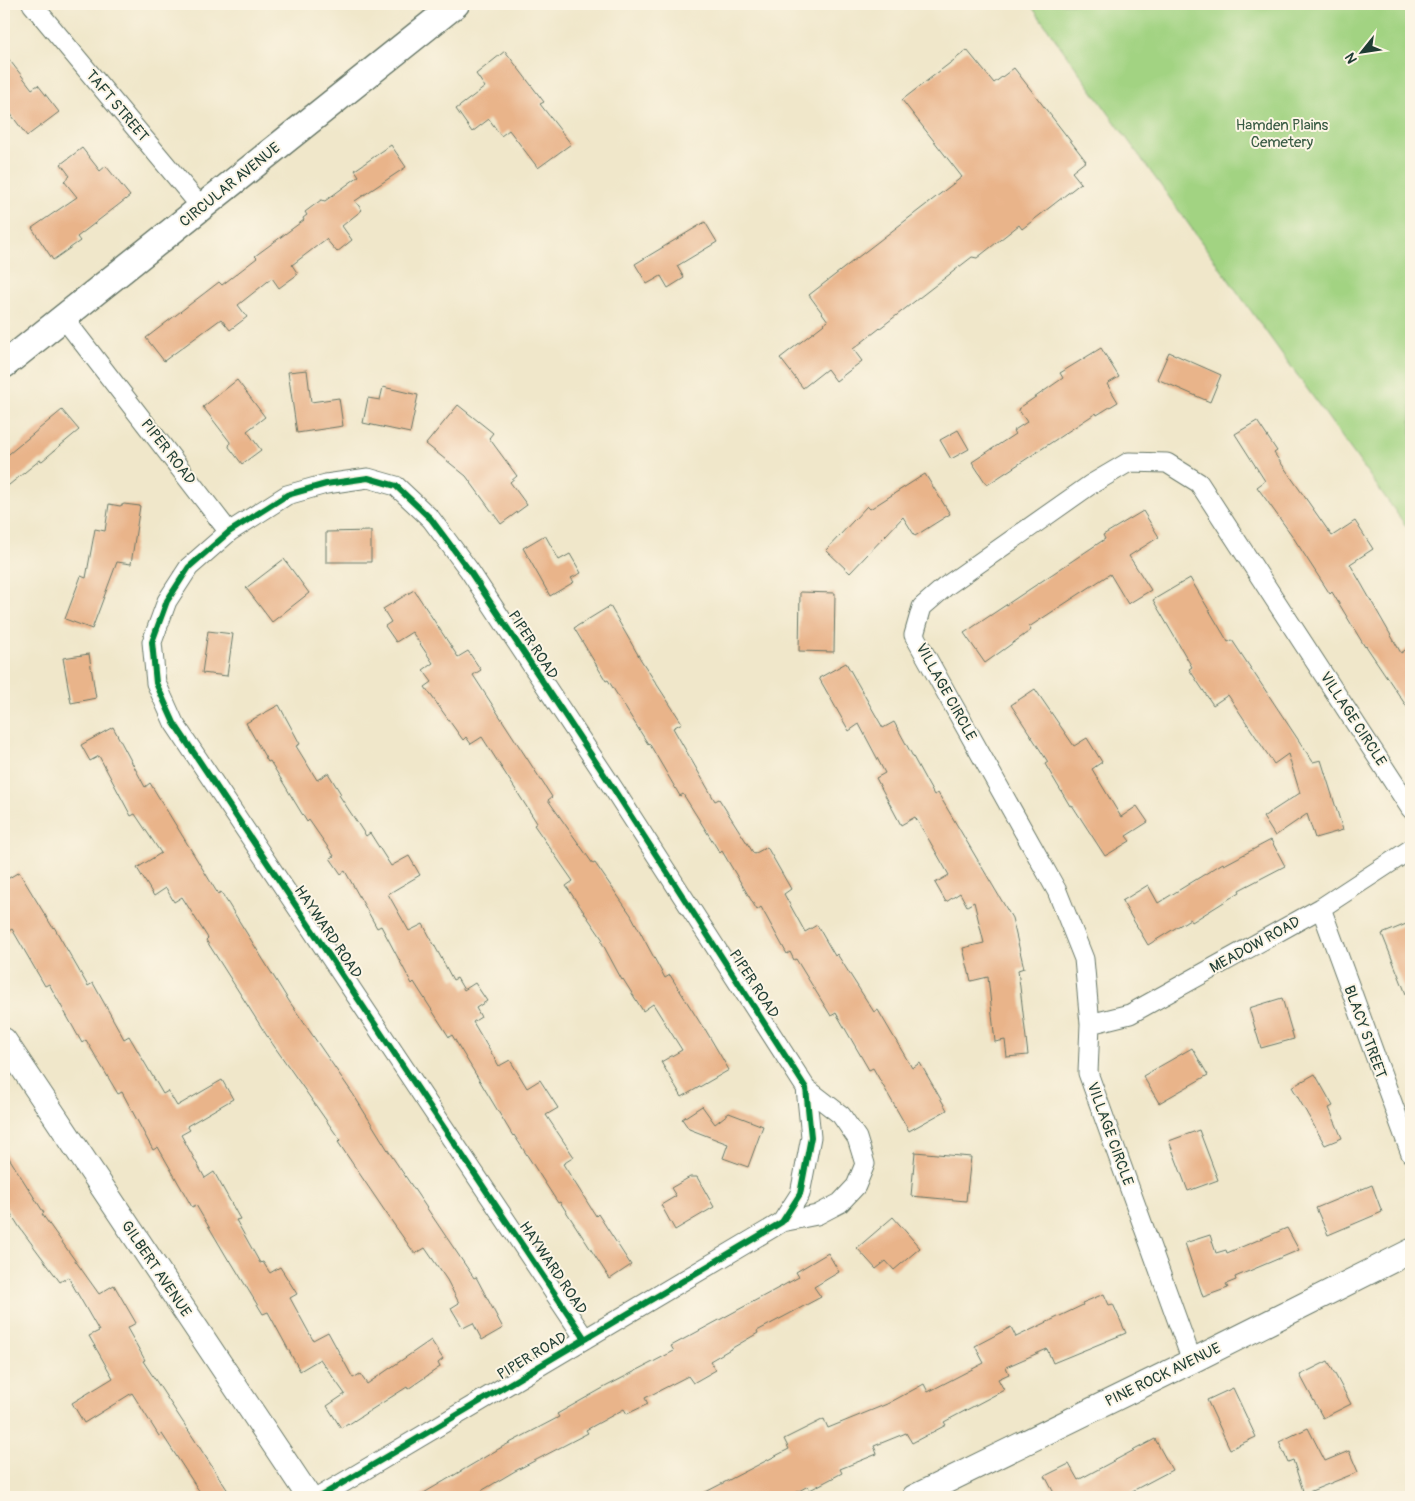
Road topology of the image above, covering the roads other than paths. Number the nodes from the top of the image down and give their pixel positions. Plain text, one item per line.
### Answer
1 (32, 4) edge
2 (456, 4) edge
3 (202, 208) junction
4 (63, 317) junction
5 (4, 365) edge
6 (229, 532) junction
7 (1411, 809) edge
8 (1411, 849) edge
9 (1320, 908) junction
10 (1090, 1024) junction
11 (7, 1052) edge
12 (806, 1088) junction
13 (1411, 1154) edge
14 (782, 1222) junction
15 (1411, 1251) edge
16 (585, 1339) junction
17 (1192, 1361) junction
18 (309, 1497) edge
19 (319, 1497) edge
20 (914, 1497) edge

1 - 3 street, TAFT STREET
2 - 3 main road, CIRCULAR AVENUE
3 - 4 main road, CIRCULAR AVENUE
4 - 5 main road, CIRCULAR AVENUE
4 - 6 street, PIPER ROAD
6 - 12 street, PIPER ROAD
6 - 16 street, HAYWARD ROAD
7 - 10 street, VILLAGE CIRCLE
8 - 9 street, MEADOW ROAD
9 - 10 street, MEADOW ROAD
9 - 13 street, BLACY STREET
10 - 17 street, VILLAGE CIRCLE
11 - 18 street, GILBERT AVENUE
12 - 14 street, PIPER ROAD
12 - 14 street, PIPER ROAD
14 - 16 street, PIPER ROAD
15 - 17 street, PINE ROCK AVENUE
16 - 19 street, PIPER ROAD
17 - 20 street, PINE ROCK AVENUE

